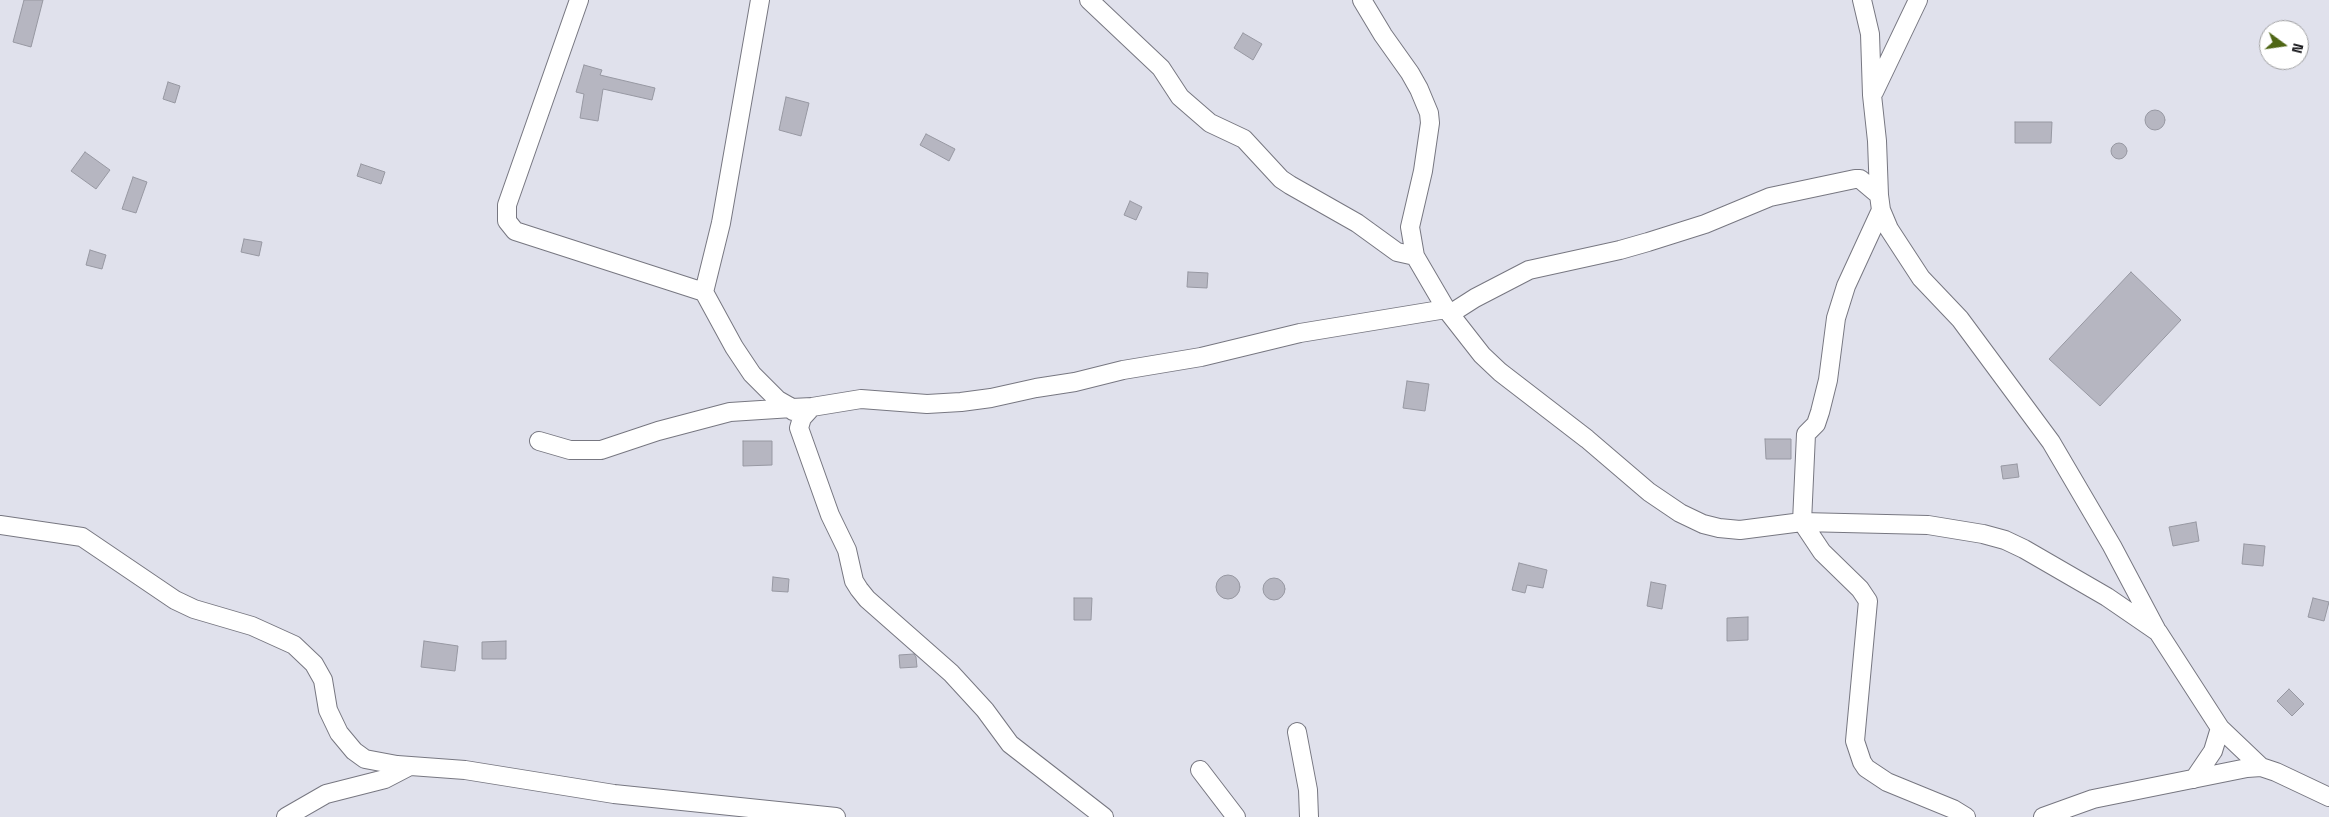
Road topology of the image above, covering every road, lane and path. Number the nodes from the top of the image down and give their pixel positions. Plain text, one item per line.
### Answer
1 (579, 0) edge
2 (760, 0) edge
3 (1089, 0) edge
4 (1362, 0) edge
5 (1862, 0) edge
6 (1918, 0) edge
7 (1872, 95) junction
8 (1880, 203) junction
9 (1415, 256) junction
10 (704, 292) junction
11 (1448, 312) junction
12 (812, 407) junction
13 (792, 408) junction
14 (799, 428) junction
15 (539, 441) dead end
16 (1802, 522) junction
17 (0, 525) edge
18 (2158, 632) junction
19 (2220, 728) junction
20 (1297, 732) dead end
21 (410, 766) junction
22 (2261, 767) junction
23 (1200, 770) dead end
24 (2194, 779) junction
25 (2329, 797) edge
26 (286, 817) edge
27 (836, 817) edge
28 (1104, 817) edge
29 (1236, 817) edge
30 (1310, 817) edge
31 (1966, 817) edge
32 (2043, 817) edge

1 - 10 street
2 - 10 street
3 - 9 street
4 - 9 street
5 - 7 street
6 - 7 street
7 - 8 street
8 - 11 street
8 - 16 street
8 - 18 street
9 - 11 street
10 - 13 street
11 - 12 street
11 - 16 street
12 - 13 street
12 - 14 street
13 - 14 street
13 - 15 street
14 - 28 street
16 - 18 street
16 - 31 street
17 - 21 street
18 - 19 street
19 - 22 street
19 - 24 street
20 - 30 street
21 - 26 street
21 - 27 street
22 - 24 street
22 - 25 street
23 - 29 street
24 - 32 street

